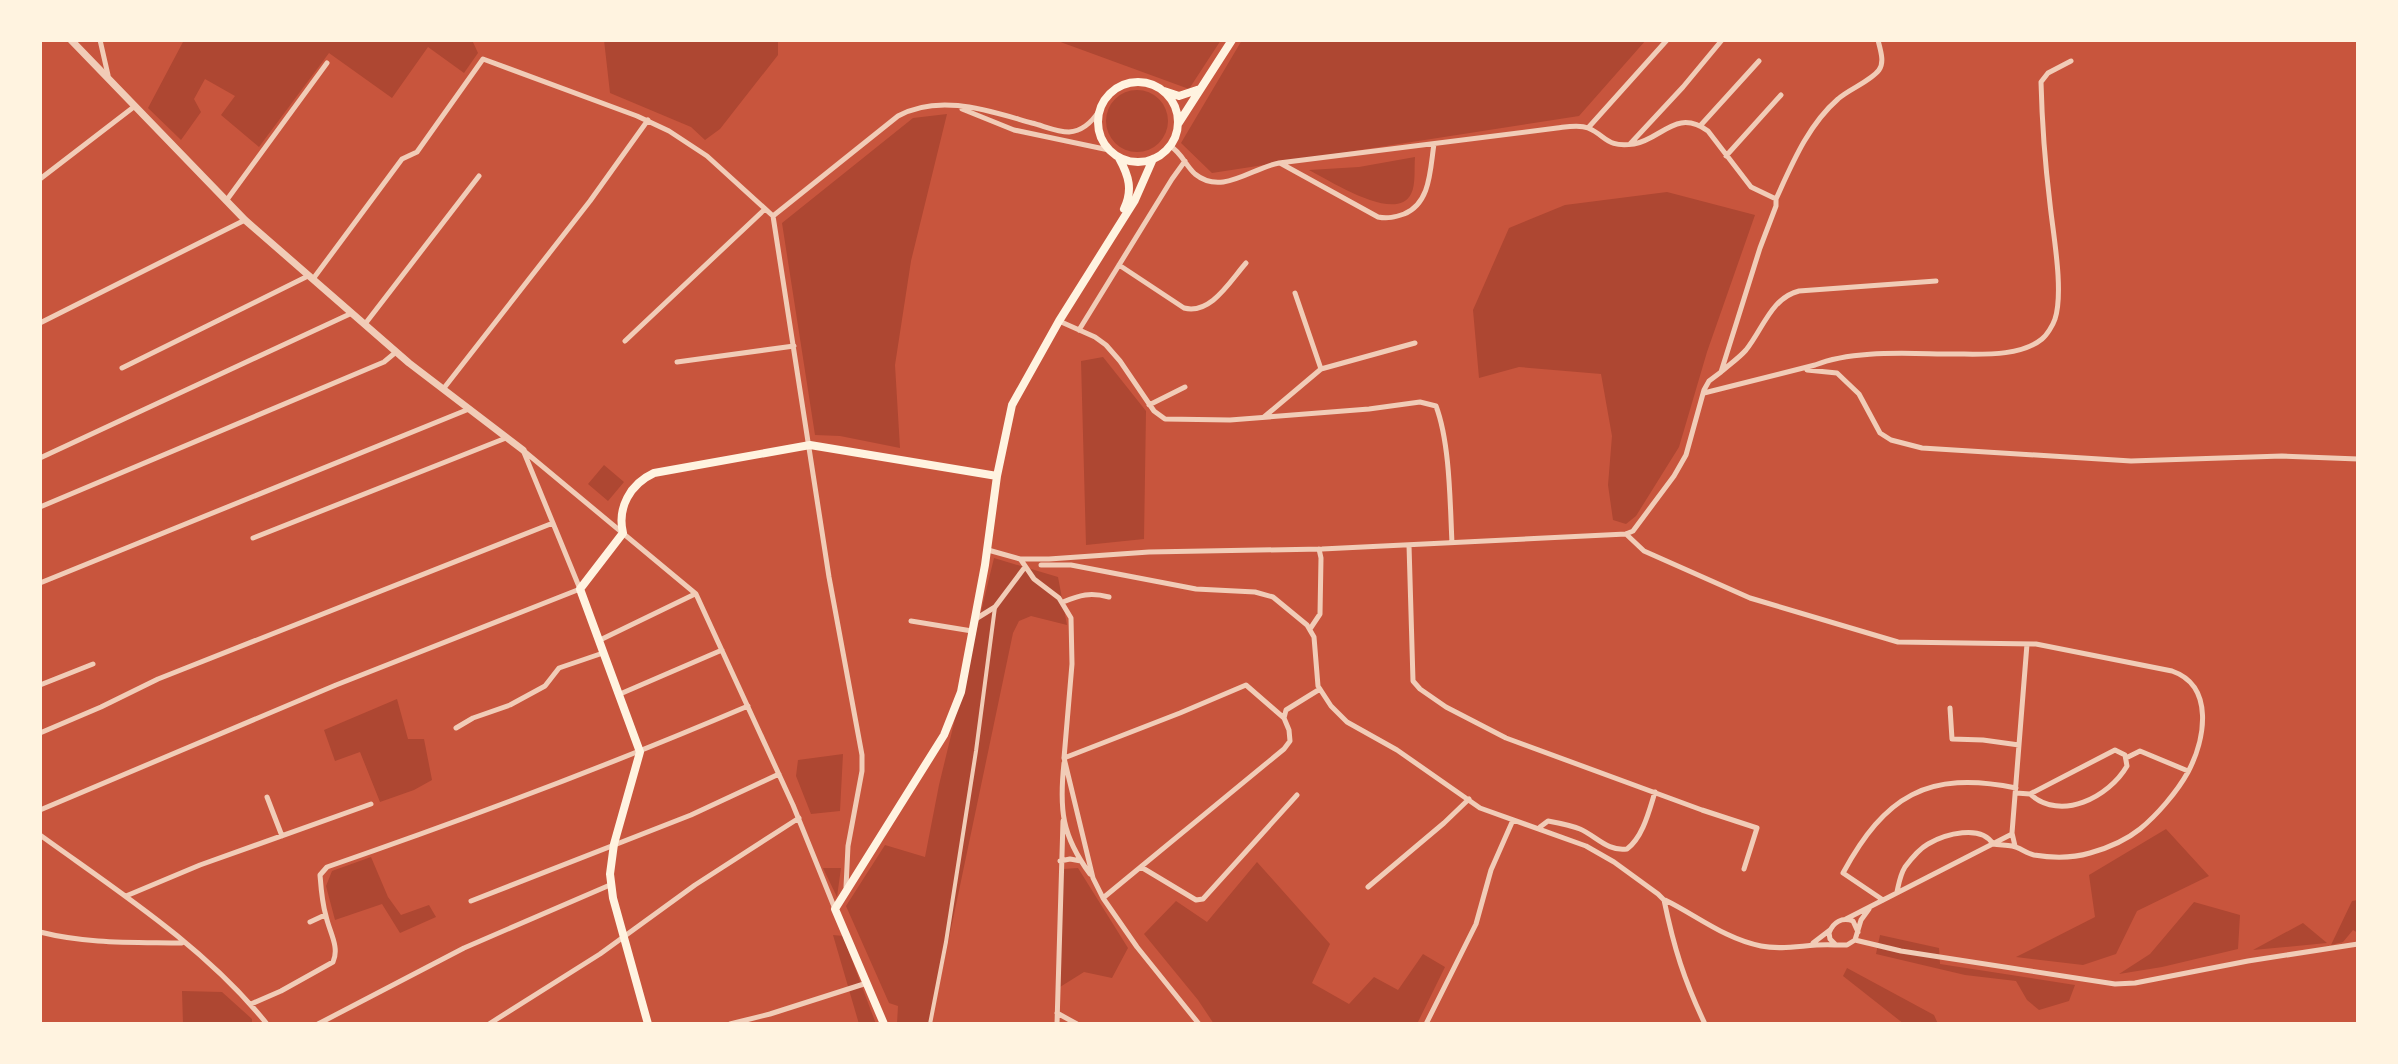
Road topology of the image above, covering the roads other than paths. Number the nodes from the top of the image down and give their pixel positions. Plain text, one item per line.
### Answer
1 (71, 40) edge
2 (100, 40) edge
3 (1232, 40) edge
4 (1667, 40) edge
5 (1722, 40) edge
6 (1878, 40) edge
7 (1759, 61) dead end
8 (2071, 61) dead end
9 (327, 63) dead end
10 (112, 84) junction
11 (1204, 86) junction
12 (1160, 90) junction
13 (1781, 95) dead end
14 (135, 106) junction
15 (953, 106) junction
16 (1099, 111) junction
17 (648, 120) junction
18 (1177, 124) junction
19 (1700, 126) junction
20 (1588, 128) junction
21 (1434, 144) junction
22 (1629, 144) junction
23 (1170, 146) junction
24 (1109, 150) junction
25 (1726, 156) junction
26 (1118, 158) junction
27 (1153, 159) junction
28 (1185, 161) junction
29 (1279, 163) junction
30 (479, 176) dead end
31 (40, 179) edge
32 (1776, 199) junction
33 (226, 201) junction
34 (765, 209) junction
35 (773, 216) junction
36 (245, 220) junction
37 (1113, 236) junction
38 (1246, 263) dead end
39 (1119, 265) junction
40 (310, 278) junction
41 (1936, 281) dead end
42 (1295, 293) dead end
43 (352, 313) junction
44 (1059, 321) junction
45 (40, 323) edge
46 (365, 325) junction
47 (1079, 330) junction
48 (625, 341) dead end
49 (1415, 343) dead end
50 (794, 346) junction
51 (396, 352) junction
52 (677, 362) dead end
53 (122, 368) dead end
54 (1321, 369) junction
55 (1801, 369) junction
56 (1721, 372) junction
57 (1185, 387) dead end
58 (444, 388) junction
59 (1703, 393) junction
60 (1149, 405) junction
61 (469, 409) junction
62 (1263, 418) junction
63 (506, 438) junction
64 (810, 445) junction
65 (523, 450) junction
66 (40, 458) edge
67 (2358, 459) edge
68 (997, 476) junction
69 (40, 507) edge
70 (553, 523) junction
71 (623, 533) junction
72 (1626, 534) junction
73 (253, 538) dead end
74 (1452, 543) junction
75 (1409, 545) junction
76 (1321, 549) junction
77 (987, 550) junction
78 (1020, 559) junction
79 (1040, 562) junction
80 (1025, 567) junction
81 (1034, 579) junction
82 (40, 583) edge
83 (580, 589) junction
84 (696, 594) junction
85 (1109, 597) dead end
86 (1063, 602) junction
87 (995, 607) junction
88 (974, 620) junction
89 (911, 621) dead end
90 (1310, 630) junction
91 (973, 631) junction
92 (599, 640) junction
93 (2027, 644) junction
94 (722, 650) junction
95 (604, 653) junction
96 (93, 664) dead end
97 (40, 685) edge
98 (1320, 689) junction
99 (620, 694) junction
100 (748, 706) junction
101 (1950, 708) dead end
102 (1284, 718) junction
103 (456, 728) dead end
104 (40, 733) edge
105 (2019, 745) junction
106 (640, 752) junction
107 (1064, 758) junction
108 (2126, 758) junction
109 (2188, 771) junction
110 (779, 774) junction
111 (2016, 790) junction
112 (1655, 792) junction
113 (2030, 794) junction
114 (1297, 795) dead end
115 (267, 797) dead end
116 (1469, 799) junction
117 (371, 804) dead end
118 (40, 810) edge
119 (799, 818) junction
120 (1513, 820) junction
121 (1063, 821) junction
122 (1540, 828) junction
123 (2012, 833) junction
124 (40, 835) edge
125 (282, 836) junction
126 (614, 844) junction
127 (1993, 844) junction
128 (2015, 846) junction
129 (1060, 861) junction
130 (1081, 861) junction
131 (1141, 867) junction
132 (1744, 869) dead end
133 (1093, 878) junction
134 (610, 885) junction
135 (1368, 887) dead end
136 (846, 891) junction
137 (1897, 892) junction
138 (126, 896) junction
139 (1103, 898) junction
140 (1664, 900) junction
141 (1883, 900) junction
142 (471, 901) dead end
143 (1871, 906) junction
144 (835, 909) junction
145 (325, 915) junction
146 (1846, 919) junction
147 (310, 922) dead end
148 (1830, 930) junction
149 (40, 932) edge
150 (1858, 932) junction
151 (624, 936) junction
152 (1855, 940) junction
153 (184, 943) junction
154 (2358, 944) edge
155 (1836, 945) junction
156 (1801, 948) junction
157 (867, 983) junction
158 (251, 1004) junction
159 (1057, 1013) junction
160 (266, 1024) edge
161 (318, 1024) edge
162 (489, 1024) edge
163 (648, 1024) edge
164 (733, 1024) edge
165 (884, 1024) edge
166 (930, 1024) edge
167 (1057, 1024) edge
168 (1077, 1024) edge
169 (1199, 1024) edge
170 (1426, 1024) edge
171 (1705, 1024) edge

1 - 10 street
2 - 10 street
3 - 11 main road
4 - 20 street
5 - 22 street
6 - 32 street
7 - 19 street
8 - 55 street
9 - 33 street
10 - 14 street
11 - 12 main road
11 - 18 main road
12 - 16 main road
12 - 18 main road
13 - 25 street
14 - 31 street
14 - 33 street
15 - 16 street
15 - 24 street
15 - 35 street
16 - 24 main road
17 - 34 street
17 - 40 street
17 - 58 street
18 - 23 main road
19 - 22 street
19 - 25 street
20 - 21 street
20 - 22 street
21 - 29 street
21 - 29 street
23 - 27 main road
23 - 28 street
24 - 26 main road
25 - 32 street
26 - 27 main road
26 - 37 main road
27 - 37 main road
28 - 29 street
28 - 39 street
30 - 46 street
32 - 56 street
33 - 36 street
34 - 35 street
34 - 48 street
35 - 50 street
36 - 40 street
36 - 45 street
37 - 44 main road
38 - 39 street
39 - 47 street
40 - 43 street
40 - 53 street
41 - 56 street
42 - 54 street
43 - 46 street
43 - 66 street
44 - 47 street
44 - 68 main road
46 - 51 street
47 - 60 street
49 - 54 street
50 - 52 street
50 - 64 street
51 - 58 street
51 - 69 street
54 - 62 street
55 - 59 street
55 - 67 street
56 - 59 street
57 - 60 street
58 - 61 street
59 - 72 street
60 - 62 street
61 - 63 street
61 - 82 street
62 - 74 street
63 - 65 street
63 - 73 street
64 - 68 main road
64 - 71 main road
64 - 136 street
65 - 70 street
65 - 71 street
68 - 77 main road
70 - 83 street
70 - 104 street
71 - 83 main road
71 - 84 street
72 - 74 street
72 - 93 street
74 - 75 street
75 - 76 street
75 - 112 street
76 - 79 street
76 - 90 street
77 - 78 street
77 - 88 main road
78 - 79 street
78 - 80 street
79 - 81 street
79 - 90 street
80 - 81 street
80 - 87 street
81 - 86 street
83 - 92 main road
83 - 118 street
84 - 92 street
84 - 94 street
85 - 86 street
86 - 107 street
87 - 88 street
87 - 166 street
88 - 91 main road
89 - 91 street
90 - 98 street
91 - 136 main road
92 - 95 main road
93 - 105 street
93 - 109 street
94 - 99 street
94 - 100 street
95 - 99 main road
95 - 103 street
96 - 97 street
98 - 102 street
98 - 116 street
99 - 106 main road
100 - 106 street
100 - 110 street
101 - 105 street
102 - 107 street
102 - 131 street
105 - 111 street
106 - 126 main road
106 - 145 street
107 - 121 street
107 - 133 street
108 - 109 street
108 - 113 street
108 - 113 street
109 - 128 street
110 - 119 street
110 - 126 street
111 - 113 street
111 - 123 street
111 - 141 street
112 - 122 street
112 - 132 street
114 - 131 street
115 - 125 street
116 - 120 street
116 - 135 street
117 - 125 street
119 - 144 street
119 - 151 street
120 - 122 street
120 - 170 street
121 - 129 street
121 - 130 street
122 - 140 street
123 - 127 street
123 - 128 street
124 - 138 street
125 - 138 street
126 - 134 main road
126 - 142 street
127 - 128 street
127 - 137 street
127 - 137 street
129 - 130 street
129 - 159 street
130 - 133 street
131 - 139 street
133 - 139 street
134 - 151 main road
134 - 161 street
136 - 144 main road
137 - 141 street
138 - 153 street
139 - 169 street
140 - 156 street
140 - 171 street
141 - 143 street
143 - 146 street
143 - 150 street
144 - 157 main road
145 - 147 street
145 - 158 street
146 - 148 street
146 - 150 street
148 - 155 street
148 - 156 street
149 - 153 street
150 - 152 street
151 - 162 street
151 - 163 main road
152 - 154 street
152 - 155 street
153 - 158 street
155 - 156 street
157 - 164 street
157 - 165 main road
158 - 160 street
159 - 167 street
159 - 168 street

